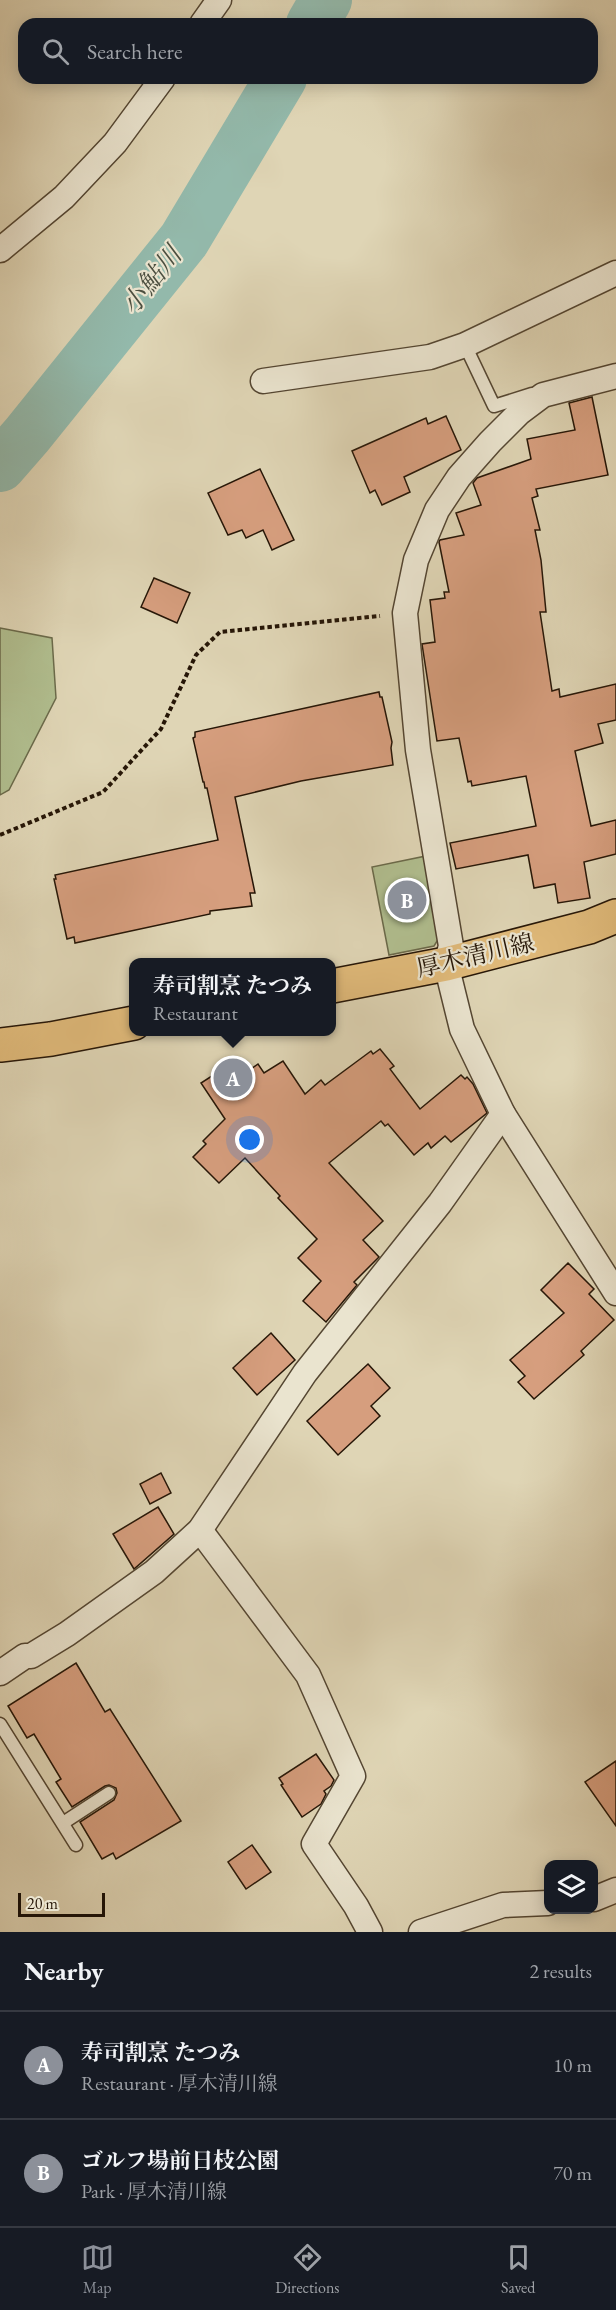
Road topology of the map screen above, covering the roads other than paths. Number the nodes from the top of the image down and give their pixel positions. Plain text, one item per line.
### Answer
1 (219, 0) edge
2 (206, 18) edge
3 (159, 84) edge
4 (0, 250) edge
5 (616, 273) edge
6 (465, 345) junction
7 (616, 376) edge
8 (263, 381) dead end
9 (543, 396) junction
10 (616, 916) edge
11 (446, 964) junction
12 (336, 985) edge
13 (129, 1024) edge
14 (0, 1045) edge
15 (503, 1114) junction
16 (616, 1293) edge
17 (201, 1530) junction
18 (0, 1673) edge
19 (0, 1724) edge
20 (109, 1793) dead end
21 (63, 1822) junction
22 (76, 1845) dead end
23 (616, 1890) edge
24 (598, 1897) edge
25 (544, 1903) edge
26 (370, 1932) edge
27 (421, 1932) edge

1 - 2 street
3 - 4 street
5 - 6 street
6 - 8 street
6 - 9 lane
7 - 9 street
9 - 11 street
10 - 11 main road, 厚木清川線
11 - 12 main road, 厚木清川線
11 - 15 street
13 - 14 main road
15 - 16 street
15 - 17 street
17 - 18 street
17 - 26 street
19 - 21 lane
20 - 21 lane
21 - 22 lane
23 - 24 street
25 - 27 street

